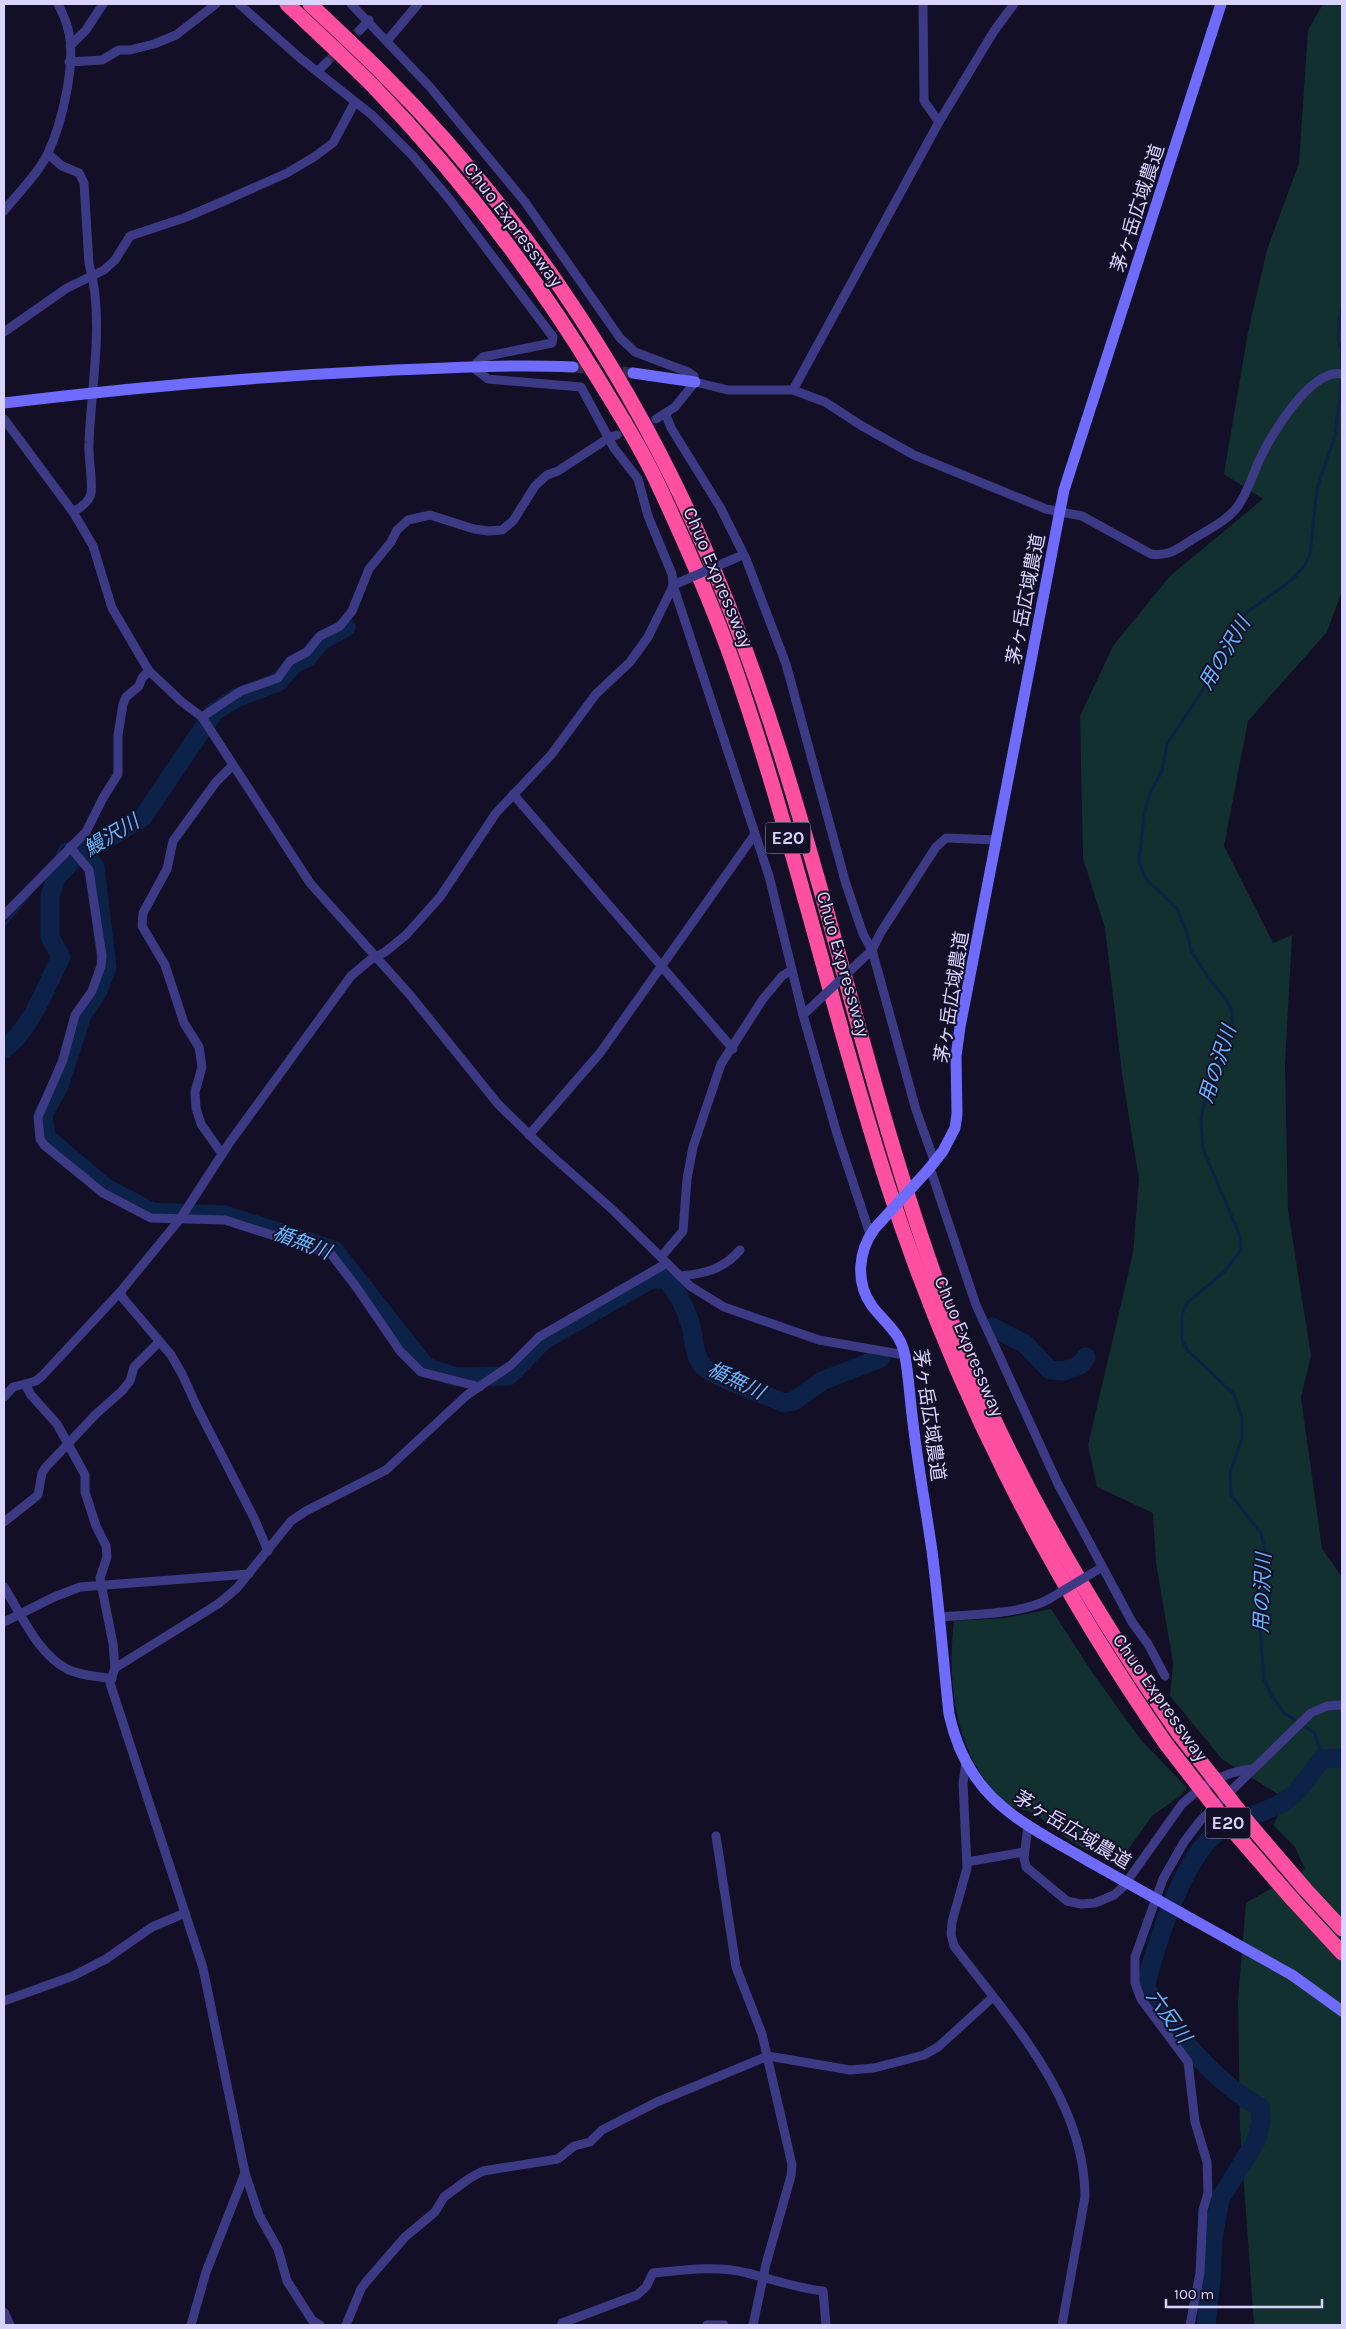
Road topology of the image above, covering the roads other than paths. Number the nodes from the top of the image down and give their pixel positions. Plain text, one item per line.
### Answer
1 (58, 4) edge
2 (103, 4) edge
3 (216, 4) edge
4 (239, 4) edge
5 (287, 4) edge
6 (310, 4) edge
7 (352, 4) edge
8 (418, 4) edge
9 (923, 4) edge
10 (1014, 4) edge
11 (1221, 4) edge
12 (368, 20) junction
13 (360, 30) tunnel mouth
14 (387, 41) junction
15 (70, 46) junction
16 (69, 62) junction
17 (327, 62) tunnel mouth
18 (318, 72) junction
19 (355, 102) junction
20 (939, 122) junction
21 (48, 154) junction
22 (4, 211) edge
23 (93, 277) junction
24 (4, 332) edge
25 (472, 367) junction
26 (573, 367) tunnel mouth
27 (633, 373) tunnel mouth
28 (1342, 374) edge
29 (695, 382) junction
30 (793, 390) junction
31 (91, 392) junction
32 (4, 403) edge
33 (666, 415) junction
34 (4, 419) edge
35 (656, 419) dead end
36 (613, 436) junction
37 (1060, 511) junction
38 (74, 512) junction
39 (741, 556) junction
40 (675, 584) junction
41 (149, 671) junction
42 (202, 717) junction
43 (232, 766) junction
44 (513, 794) junction
45 (755, 834) junction
46 (998, 840) junction
47 (74, 844) junction
48 (4, 915) edge
49 (872, 950) junction
50 (376, 956) junction
51 (660, 966) junction
52 (792, 970) junction
53 (803, 1015) junction
54 (732, 1049) junction
55 (530, 1135) junction
56 (222, 1154) junction
57 (931, 1167) junction
58 (180, 1219) junction
59 (872, 1231) junction
60 (740, 1250) dead end
61 (664, 1260) junction
62 (680, 1276) junction
63 (121, 1291) junction
64 (159, 1342) junction
65 (905, 1355) junction
66 (25, 1384) junction
67 (480, 1387) junction
68 (4, 1397) edge
69 (68, 1445) junction
70 (4, 1522) edge
71 (268, 1551) junction
72 (1102, 1568) junction
73 (249, 1574) junction
74 (102, 1586) junction
75 (4, 1587) edge
76 (21, 1614) junction
77 (939, 1617) junction
78 (4, 1622) edge
79 (115, 1668) junction
80 (1165, 1676) dead end
81 (112, 1679) junction
82 (1342, 1704) edge
83 (966, 1762) junction
84 (1253, 1769) junction
85 (1028, 1825) junction
86 (716, 1836) dead end
87 (1024, 1852) junction
88 (967, 1862) junction
89 (185, 1913) junction
90 (1342, 1929) edge
91 (1342, 1953) edge
92 (993, 1997) junction
93 (4, 2001) edge
94 (1342, 2010) edge
95 (768, 2056) junction
96 (245, 2172) junction
97 (763, 2279) junction
98 (4, 2312) edge
99 (310, 2322) edge
100 (10, 2325) edge
101 (191, 2325) edge
102 (320, 2325) edge
103 (346, 2325) edge
104 (563, 2325) edge
105 (707, 2325) edge
106 (713, 2325) edge
107 (724, 2325) edge
108 (753, 2325) edge
109 (826, 2325) edge
110 (1062, 2325) edge
111 (1190, 2325) edge

1 - 15 street
2 - 15 street
3 - 16 street
4 - 18 street
5 - 91 highway, Chuo Expressway / E20, bridge
6 - 90 highway, Chuo Expressway / E20, bridge
7 - 12 street
8 - 14 street
9 - 20 street
10 - 20 street
11 - 37 street, 茅ヶ岳広域農道
12 - 13 street
12 - 14 street
14 - 29 street
15 - 16 street
16 - 21 street
17 - 18 street
18 - 19 street
19 - 23 street
19 - 25 street
20 - 30 street
21 - 22 street
21 - 23 street
23 - 24 street
23 - 31 street
25 - 26 street
25 - 31 street
25 - 36 street
27 - 29 street
28 - 37 street
29 - 30 street
29 - 33 street
30 - 37 street
31 - 32 street
31 - 38 street
33 - 35 street
33 - 39 street
34 - 38 street
36 - 40 street
36 - 42 street
37 - 46 street, 茅ヶ岳広域農道
38 - 41 street
39 - 40 street, bridge
39 - 49 street
40 - 44 street
40 - 45 street
41 - 42 street
41 - 47 street
42 - 43 street
43 - 50 street
43 - 56 street
44 - 50 street
44 - 51 street
45 - 51 street
45 - 52 street
46 - 49 street
46 - 57 street, 茅ヶ岳広域農道
47 - 48 street
47 - 58 street
49 - 53 street, bridge
49 - 57 street
50 - 55 street
50 - 56 street
51 - 54 street
51 - 55 street
52 - 53 street
52 - 54 street
53 - 59 street
54 - 61 street
55 - 61 street
56 - 58 street
57 - 59 street, 茅ヶ岳広域農道, bridge
57 - 72 street
58 - 63 street
58 - 67 street
59 - 65 street, 茅ヶ岳広域農道
60 - 62 street
61 - 62 street
61 - 67 street
62 - 65 street
63 - 64 street
63 - 66 street
64 - 69 street
64 - 71 street
65 - 77 street, 茅ヶ岳広域農道
66 - 68 street
66 - 69 street
67 - 71 street
69 - 70 street
69 - 74 street
71 - 73 street
72 - 77 street, bridge
72 - 80 street
73 - 74 street
73 - 79 street
74 - 76 street
74 - 79 street
75 - 76 street
76 - 78 street
76 - 81 street
77 - 83 street, 茅ヶ岳広域農道
79 - 81 street
81 - 89 street
82 - 84 street
83 - 85 street, 茅ヶ岳広域農道
83 - 88 street
84 - 87 street
84 - 111 street
85 - 87 street
85 - 94 street, 茅ヶ岳広域農道, bridge
86 - 95 street
87 - 88 street
88 - 92 street
89 - 93 street
89 - 96 street
92 - 95 street
92 - 110 street
95 - 97 street
95 - 103 street
96 - 99 street
96 - 101 street
97 - 104 street
97 - 108 street
97 - 109 street
98 - 100 street
99 - 102 street
105 - 106 street
106 - 107 street

